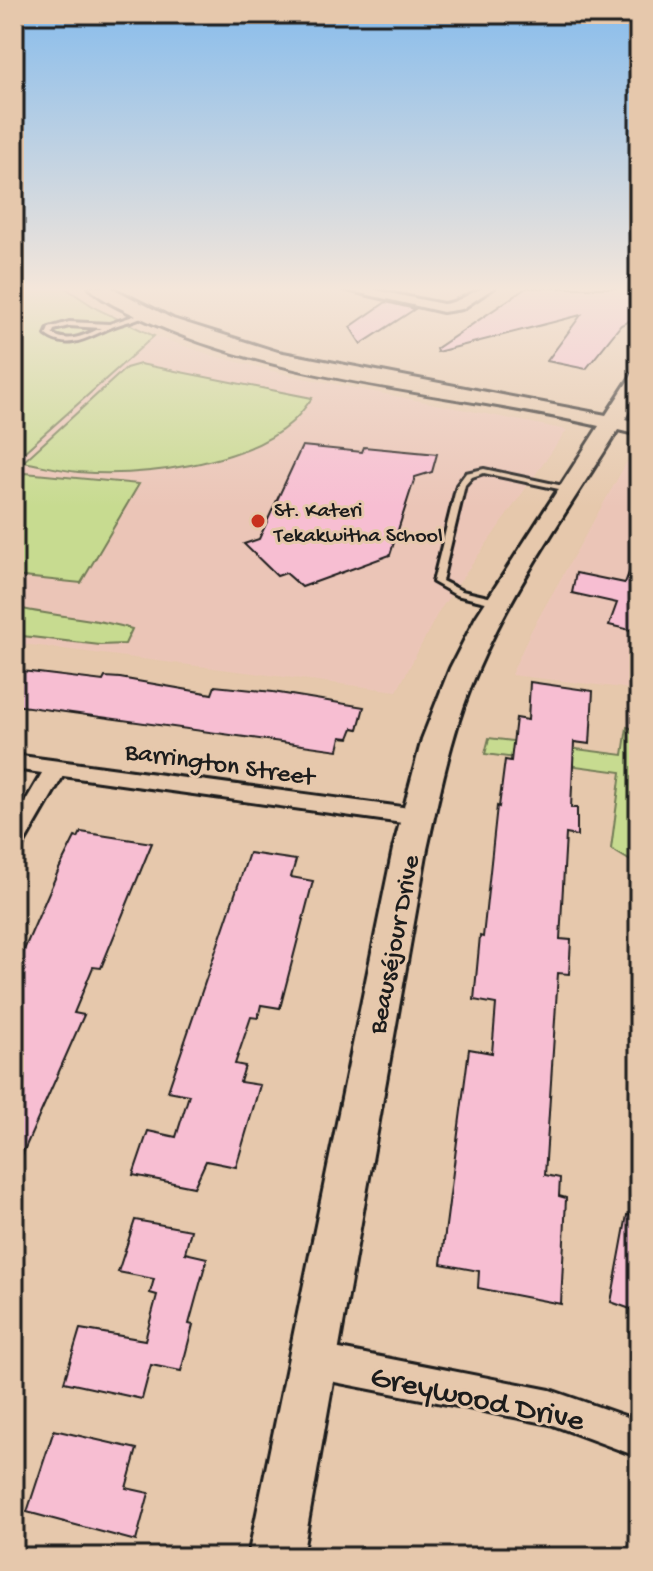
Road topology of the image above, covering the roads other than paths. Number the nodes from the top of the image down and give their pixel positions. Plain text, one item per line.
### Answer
1 (288, 360) edge
2 (357, 360) edge
3 (639, 379) edge
4 (623, 415) edge
5 (639, 429) edge
6 (568, 489) junction
7 (499, 602) junction
8 (14, 762) edge
9 (57, 767) junction
10 (417, 817) junction
11 (14, 841) edge
12 (314, 1361) junction
13 (639, 1439) edge
14 (275, 1557) edge

1 - 4 main road
2 - 4 main road
3 - 4 main road, Beauséjour Drive
4 - 5 main road
4 - 6 main road, Beauséjour Drive
6 - 7 main road, Beauséjour Drive
6 - 7 lane
7 - 10 main road, Beauséjour Drive
8 - 9 street, Barrington Street
9 - 10 street, Barrington Street
9 - 11 street
10 - 12 main road, Beauséjour Drive
12 - 13 street, Greywood Drive
12 - 14 main road, Beauséjour Drive

